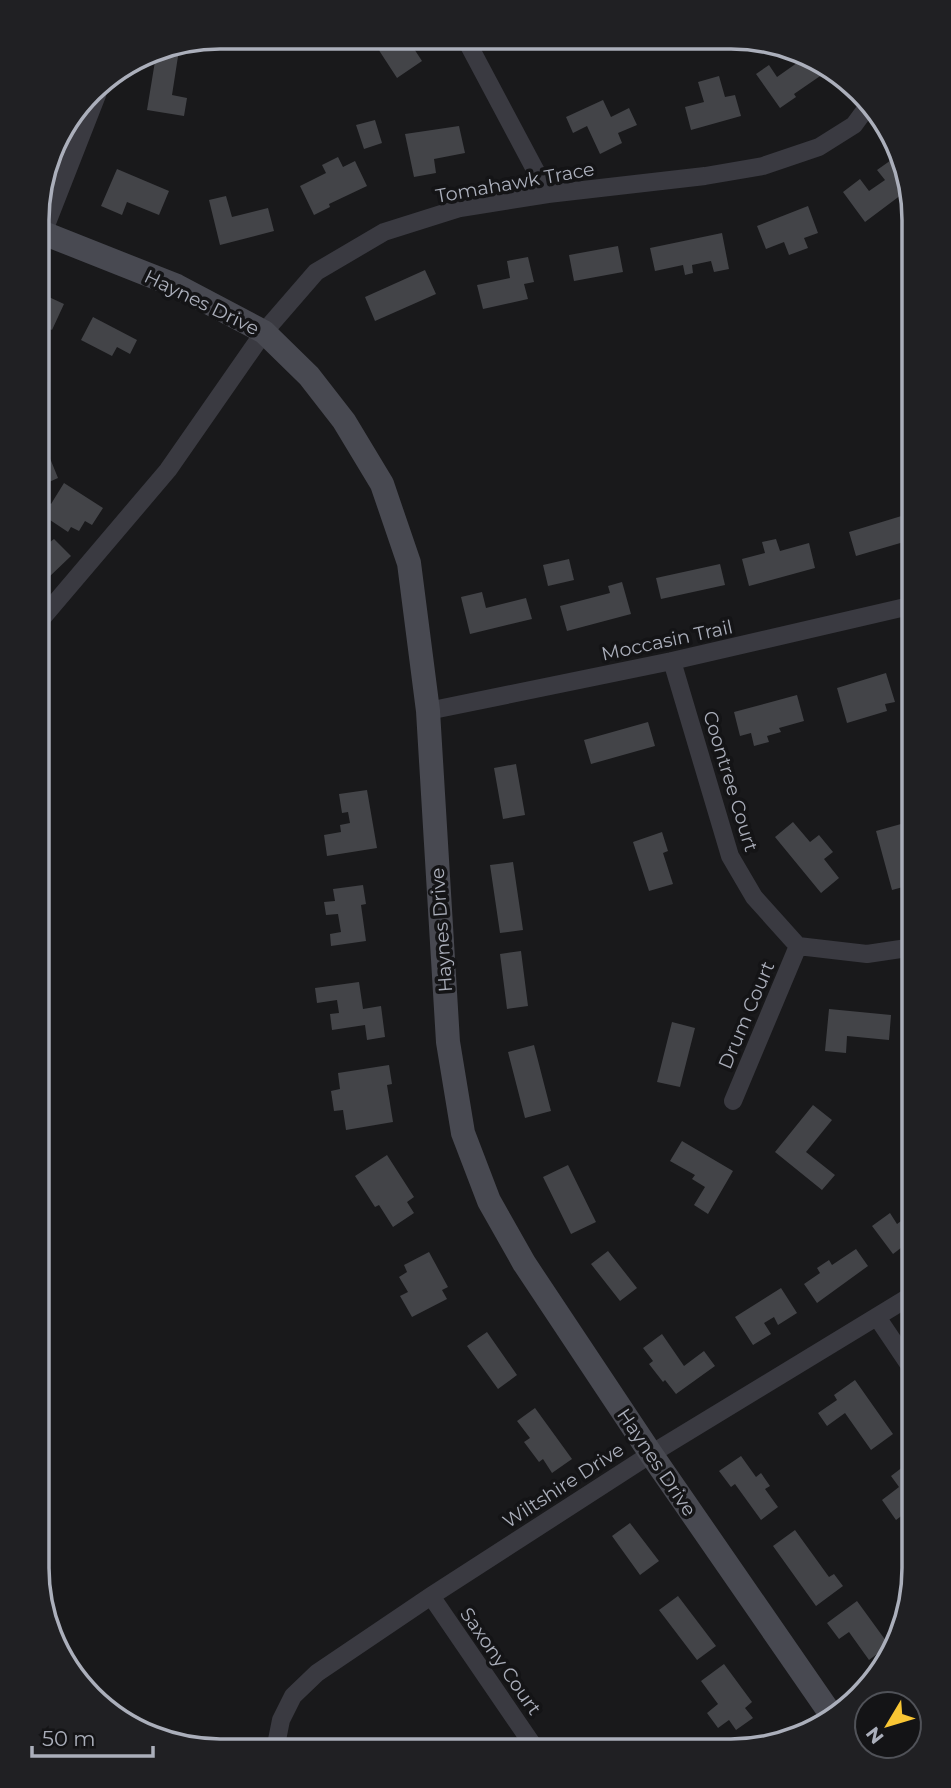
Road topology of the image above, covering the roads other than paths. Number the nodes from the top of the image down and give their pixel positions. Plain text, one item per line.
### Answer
1 (471, 49) edge
2 (93, 105) edge
3 (864, 112) edge
4 (548, 194) junction
5 (49, 212) edge
6 (49, 235) edge
7 (264, 332) junction
8 (902, 608) edge
9 (49, 610) edge
10 (672, 661) junction
11 (428, 711) junction
12 (798, 946) junction
13 (902, 949) edge
14 (733, 1101) dead end
15 (902, 1301) edge
16 (877, 1317) junction
17 (902, 1354) edge
18 (651, 1454) junction
19 (431, 1596) junction
20 (827, 1709) edge
21 (277, 1739) edge
22 (529, 1739) edge

1 - 4 street
2 - 5 street
3 - 4 street, Tomahawk Trace
4 - 7 street, Tomahawk Trace
6 - 7 street, Haynes Drive
7 - 9 street, Tomahawk Trace
7 - 11 street, Haynes Drive
8 - 10 street, Moccasin Trail
10 - 11 street, Moccasin Trail
10 - 12 street, Coontree Court
11 - 18 street, Haynes Drive
12 - 13 street
12 - 14 street, Drum Court
15 - 16 street, Wiltshire Drive
16 - 17 street
16 - 18 street, Wiltshire Drive
18 - 19 street, Wiltshire Drive
18 - 20 street, Haynes Drive
19 - 21 street, Wiltshire Drive
19 - 22 street, Saxony Court

